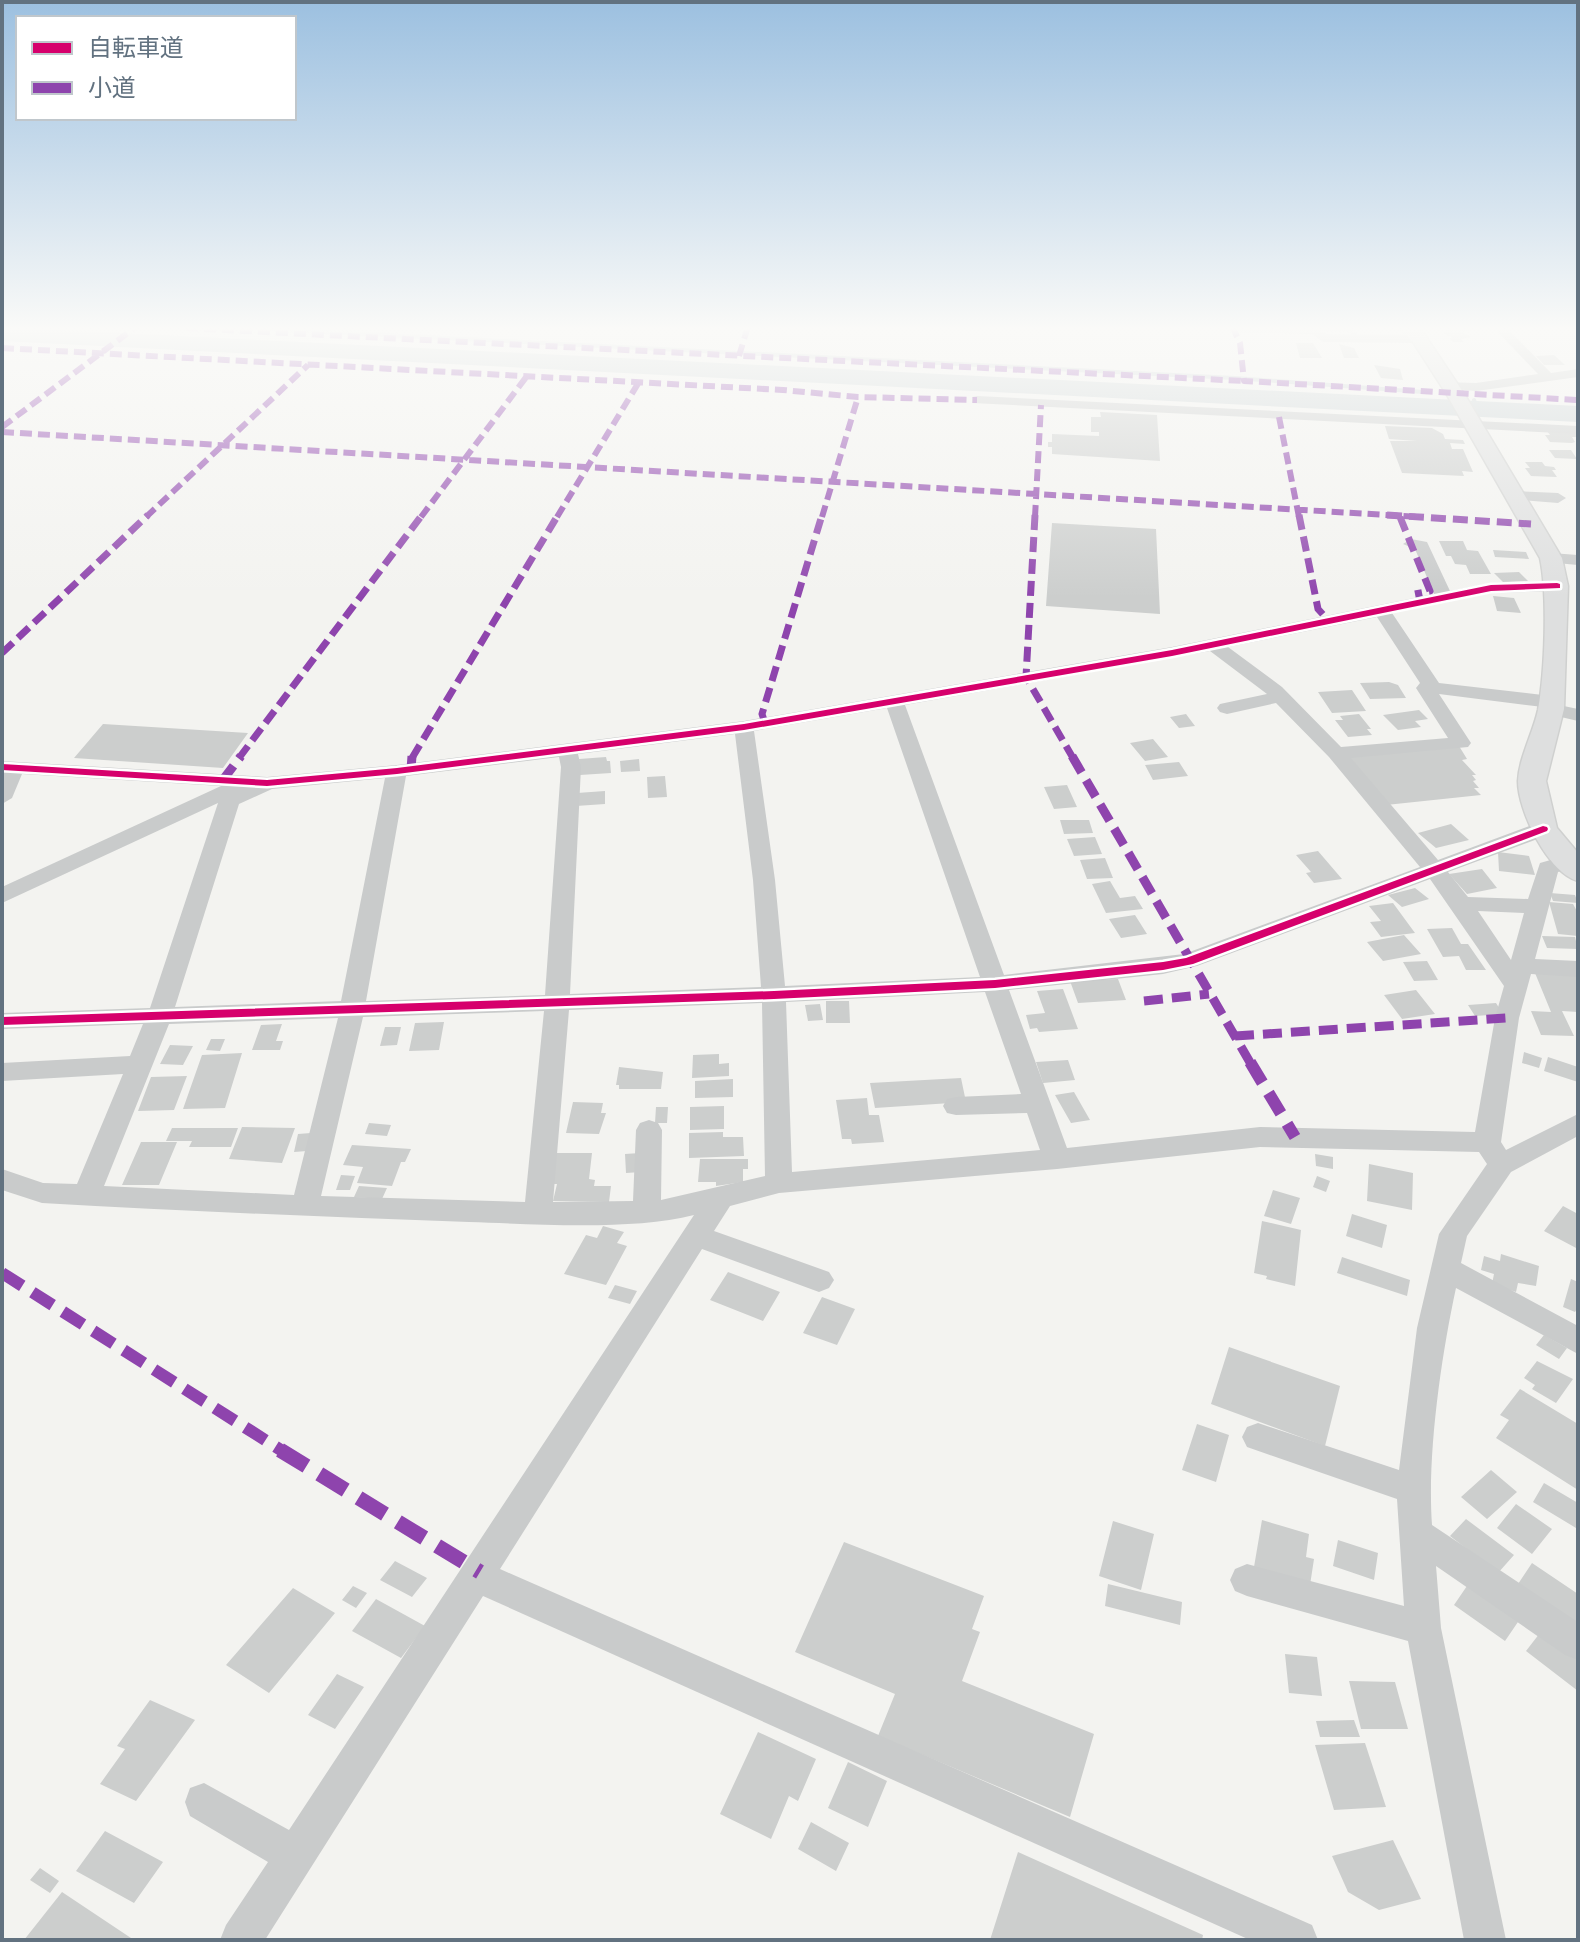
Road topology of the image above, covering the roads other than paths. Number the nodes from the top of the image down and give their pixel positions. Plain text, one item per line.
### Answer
1 (1306, 417) edge
2 (1467, 417) edge
3 (1472, 425) junction
4 (1578, 430) edge
5 (1514, 496) junction
6 (1558, 498) dead end
7 (1411, 544) dead end
8 (1551, 558) junction
9 (1578, 560) edge
10 (1557, 586) junction
11 (1444, 597) junction
12 (1381, 610) junction
13 (1213, 644) junction
14 (1433, 688) junction
15 (1280, 697) junction
16 (894, 701) junction
17 (1551, 706) junction
18 (1227, 708) dead end
19 (1578, 715) edge
20 (744, 727) junction
21 (567, 748) junction
22 (1336, 753) junction
23 (8, 768) edge
24 (397, 771) junction
25 (257, 783) junction
26 (2, 798) edge
27 (1543, 829) junction
28 (1573, 867) edge
29 (1434, 870) junction
30 (2, 896) edge
31 (1461, 904) junction
32 (1539, 906) junction
33 (1578, 969) edge
34 (1520, 977) junction
35 (995, 984) junction
36 (774, 995) junction
37 (557, 1002) junction
38 (352, 1010) junction
39 (159, 1017) junction
40 (2, 1021) edge
41 (140, 1064) junction
42 (2, 1072) edge
43 (1037, 1103) junction
44 (956, 1106) dead end
45 (1578, 1124) edge
46 (649, 1130) dead end
47 (1494, 1154) junction
48 (1057, 1159) junction
49 (2, 1179) edge
50 (779, 1183) junction
51 (86, 1195) junction
52 (721, 1197) junction
53 (305, 1206) junction
54 (647, 1210) junction
55 (538, 1213) junction
56 (697, 1236) junction
57 (1445, 1268) junction
58 (819, 1280) dead end
59 (1578, 1341) edge
60 (1258, 1437) dead end
61 (1413, 1490) junction
62 (1415, 1532) junction
63 (477, 1576) junction
64 (1247, 1580) dead end
65 (1423, 1628) junction
66 (1578, 1643) edge
67 (204, 1802) dead end
68 (295, 1856) junction
69 (241, 1940) edge
70 (1297, 1940) edge
71 (1485, 1940) edge

1 - 3 street
2 - 3 main road
3 - 4 street
3 - 5 main road
5 - 6 street
5 - 8 main road
7 - 11 street
8 - 9 street
8 - 10 main road
10 - 11 street
10 - 17 main road
11 - 12 street
12 - 13 street
12 - 14 street
13 - 15 street
13 - 16 street
14 - 17 street
14 - 22 street
15 - 18 street
15 - 22 street
16 - 20 street
16 - 35 street
17 - 19 street
17 - 27 main road
20 - 21 street
20 - 36 street
21 - 24 street
21 - 37 street
22 - 29 street
23 - 25 street
23 - 26 street
24 - 25 street
24 - 38 street
25 - 30 street
25 - 39 street
27 - 28 main road
27 - 29 street
28 - 32 street
29 - 31 street
29 - 35 street
31 - 32 street
31 - 34 street
32 - 34 street
33 - 34 street
34 - 47 street
35 - 36 street
35 - 43 street
36 - 37 street
36 - 50 street
37 - 38 street
37 - 55 street
38 - 39 street
38 - 53 street
39 - 40 street
39 - 41 street
41 - 42 street
41 - 51 street
43 - 44 street
43 - 48 street
45 - 47 street
46 - 54 street
47 - 48 street
47 - 57 street
48 - 50 street
49 - 51 street
50 - 52 street
51 - 53 street
52 - 54 street
52 - 56 street
53 - 55 street
54 - 55 street
56 - 58 street
56 - 63 street
57 - 59 street
57 - 61 street
60 - 61 street
61 - 62 street
62 - 65 street
62 - 66 street
63 - 68 street
63 - 70 street
64 - 65 street
65 - 71 street
67 - 68 street
68 - 69 street

